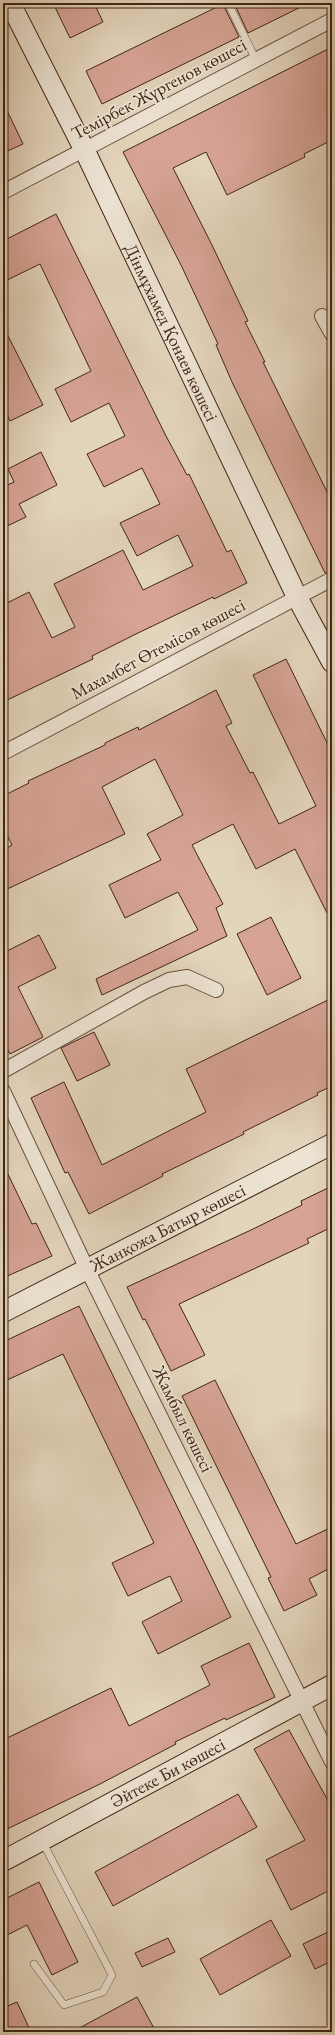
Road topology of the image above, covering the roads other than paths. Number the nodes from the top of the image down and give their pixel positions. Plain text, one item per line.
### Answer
1 (10, 3) edge
2 (228, 3) edge
3 (332, 20) edge
4 (256, 60) junction
5 (84, 149) junction
6 (3, 192) edge
7 (322, 316) dead end
8 (332, 334) edge
9 (332, 579) edge
10 (297, 597) junction
11 (332, 662) edge
12 (3, 753) edge
13 (216, 990) dead end
14 (3, 1071) edge
15 (3, 1091) edge
16 (332, 1144) edge
17 (87, 1269) junction
18 (3, 1312) edge
19 (332, 1685) edge
20 (301, 1700) junction
21 (332, 1762) edge
22 (42, 1840) junction
23 (3, 1861) edge
24 (34, 1964) dead end

1 - 5 street, Дінмұхамед Қонаев көшесі
2 - 4 lane
3 - 4 street, Темірбек Жүргенов көшесі
4 - 5 street, Темірбек Жүргенов көшесі
5 - 6 street, Темірбек Жүргенов көшесі
5 - 10 street, Дінмұхамед Қонаев көшесі
7 - 8 street
9 - 10 street, Махамбет Өтемісов көшесі
10 - 11 street, Дінмұхамед Қонаев көшесі
10 - 12 street, Махамбет Өтемісов көшесі
13 - 14 street
15 - 17 street, Жамбыл көшесі
16 - 17 street, Жанқожа Батыр көшесі
17 - 18 street, Жанқожа Батыр көшесі
17 - 20 street, Жамбыл көшесі
19 - 20 street, Әйтеке Би көшесі
20 - 21 street, Жамбыл көшесі
20 - 22 street, Әйтеке Би көшесі
22 - 23 street, Әйтеке Би көшесі
22 - 24 lane

